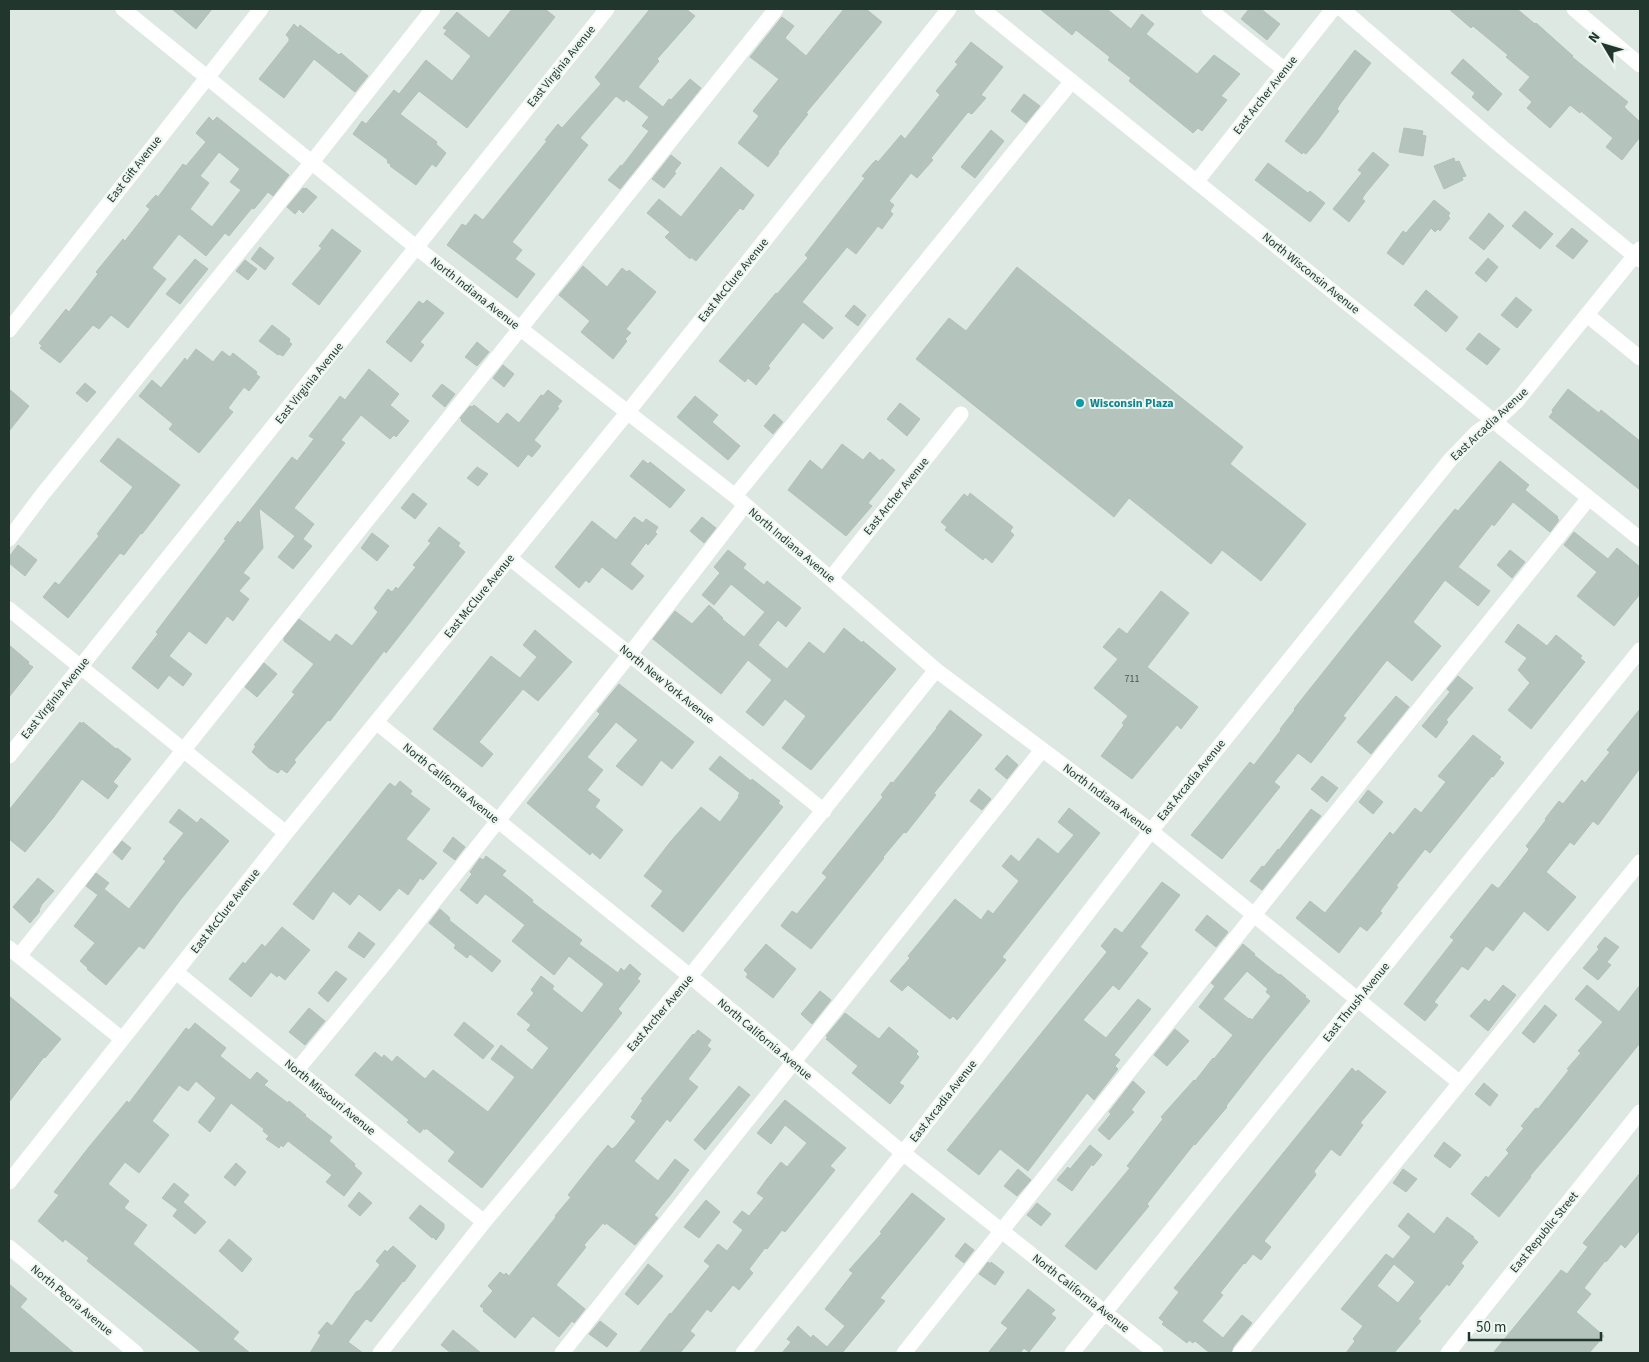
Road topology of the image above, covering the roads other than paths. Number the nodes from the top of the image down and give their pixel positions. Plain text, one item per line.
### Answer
1 (123, 9) edge
2 (261, 9) edge
3 (433, 9) edge
4 (607, 9) edge
5 (776, 9) edge
6 (949, 9) edge
7 (982, 9) edge
8 (1209, 9) edge
9 (1333, 9) edge
10 (1342, 9) edge
11 (1574, 9) edge
12 (1640, 65) edge
13 (1285, 70) junction
14 (207, 76) junction
15 (1072, 81) junction
16 (312, 162) junction
17 (1197, 181) junction
18 (417, 248) junction
19 (1638, 255) edge
20 (1586, 316) junction
21 (521, 329) junction
22 (9, 330) edge
23 (1640, 358) edge
24 (627, 412) junction
25 (961, 414) dead end
26 (1494, 420) junction
27 (1589, 498) junction
28 (740, 501) junction
29 (9, 539) edge
30 (1640, 539) edge
31 (510, 558) junction
32 (830, 578) junction
33 (9, 609) edge
34 (1640, 650) edge
35 (630, 654) junction
36 (81, 666) junction
37 (936, 670) junction
38 (376, 722) junction
39 (182, 749) junction
40 (1042, 750) junction
41 (9, 756) edge
42 (824, 811) junction
43 (497, 820) junction
44 (1151, 830) junction
45 (286, 833) junction
46 (1640, 862) edge
47 (1254, 914) junction
48 (14, 952) edge
49 (176, 972) junction
50 (690, 976) junction
51 (1359, 999) junction
52 (122, 1039) junction
53 (793, 1062) junction
54 (297, 1070) junction
55 (1460, 1083) junction
56 (1640, 1112) edge
57 (903, 1153) junction
58 (9, 1182) edge
59 (484, 1222) junction
60 (1002, 1231) junction
61 (9, 1247) edge
62 (1105, 1312) junction
63 (136, 1353) edge
64 (380, 1353) edge
65 (562, 1353) edge
66 (743, 1353) edge
67 (904, 1353) edge
68 (1072, 1353) edge
69 (1156, 1353) edge
70 (1240, 1353) edge
71 (1448, 1353) edge

1 - 14 street, North Indiana Avenue
2 - 14 street, East Gift Avenue
3 - 16 street
4 - 18 street, East Virginia Avenue
5 - 21 street
6 - 24 street, East McClure Avenue
7 - 15 street, North Wisconsin Avenue
8 - 13 street
9 - 13 street, East Archer Avenue
10 - 19 street
11 - 12 street
13 - 17 street, East Archer Avenue
14 - 16 street, North Indiana Avenue
14 - 22 street, East Gift Avenue
15 - 17 street, North Wisconsin Avenue
15 - 28 street
16 - 18 street, North Indiana Avenue
16 - 29 street
17 - 26 street, North Wisconsin Avenue
18 - 21 street, North Indiana Avenue
18 - 36 street, East Virginia Avenue
19 - 20 street, East Arcadia Avenue
20 - 23 street
20 - 26 street, East Arcadia Avenue
21 - 24 street, North Indiana Avenue
21 - 39 street
24 - 28 street, North Indiana Avenue
24 - 31 street, East McClure Avenue
25 - 32 street, East Archer Avenue
26 - 27 street, North Wisconsin Avenue
26 - 44 street, East Arcadia Avenue
27 - 30 street, North Wisconsin Avenue
27 - 47 street
28 - 32 street, North Indiana Avenue
28 - 35 street
31 - 35 street, North New York Avenue
31 - 38 street, East McClure Avenue
32 - 37 street, North Indiana Avenue
33 - 36 street
34 - 51 street, East Thrush Avenue
35 - 42 street, North New York Avenue
35 - 43 street
36 - 39 street
36 - 41 street, East Virginia Avenue
37 - 40 street, North Indiana Avenue
37 - 42 street, East Archer Avenue
38 - 43 street, North California Avenue
38 - 45 street, East McClure Avenue
39 - 45 street
39 - 48 street
40 - 44 street, North Indiana Avenue
40 - 53 street
42 - 50 street, East Archer Avenue
43 - 50 street, North California Avenue
43 - 54 street
44 - 47 street, North Indiana Avenue
44 - 57 street, East Arcadia Avenue
45 - 49 street, East McClure Avenue
46 - 55 street
47 - 51 street, North Indiana Avenue
47 - 60 street
48 - 52 street
49 - 52 street, East McClure Avenue
49 - 54 street, North Missouri Avenue
50 - 53 street, North California Avenue
50 - 59 street, East Archer Avenue
51 - 55 street, North Indiana Avenue
51 - 62 street, East Thrush Avenue
52 - 58 street, East McClure Avenue
53 - 57 street, North California Avenue
53 - 65 street
54 - 59 street, North Missouri Avenue
55 - 70 street
56 - 71 street, East Republic Street
57 - 60 street, North California Avenue
57 - 66 street, East Arcadia Avenue
59 - 64 street, East Archer Avenue
60 - 62 street, North California Avenue
60 - 67 street
61 - 63 street, North Peoria Avenue
62 - 68 street, East Thrush Avenue
62 - 69 street, North California Avenue

